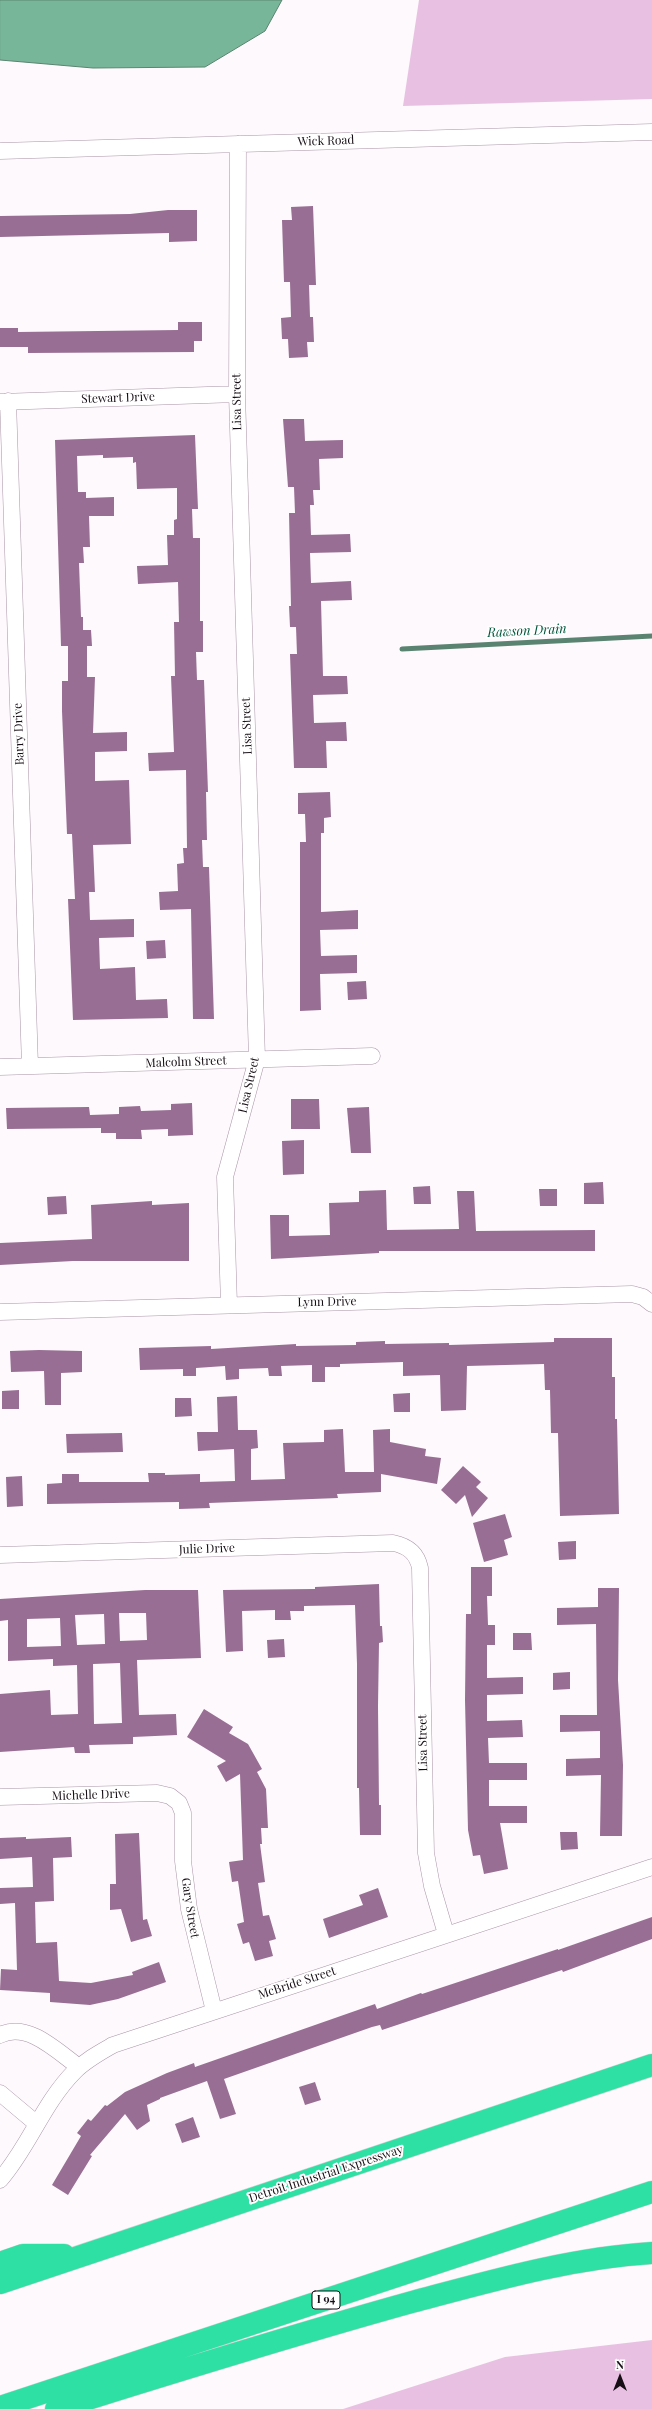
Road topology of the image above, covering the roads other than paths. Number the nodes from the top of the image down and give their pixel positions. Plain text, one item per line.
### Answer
1 (652, 132) edge
2 (238, 144) junction
3 (0, 151) edge
4 (237, 394) junction
5 (4, 402) edge
6 (372, 1056) dead end
7 (257, 1059) junction
8 (30, 1066) junction
9 (0, 1067) edge
10 (652, 1303) edge
11 (229, 1305) junction
12 (0, 1312) edge
13 (412, 1551) joint
14 (0, 1555) edge
15 (0, 1797) edge
16 (179, 1803) joint
17 (652, 1867) edge
18 (446, 1934) junction
19 (214, 2011) junction
20 (0, 2035) edge
21 (652, 2065) edge
22 (79, 2067) junction
23 (0, 2093) edge
24 (37, 2124) junction
25 (0, 2180) edge
26 (652, 2192) edge
27 (652, 2253) edge
28 (86, 2254) junction
29 (0, 2263) edge
30 (0, 2283) edge
31 (0, 2407) edge
32 (56, 2409) edge

1 - 2 street, Wick Road
2 - 3 street, Wick Road
2 - 4 street, Lisa Street
4 - 5 street, Stewart Drive
4 - 7 street, Lisa Street
5 - 8 street, Barry Drive
6 - 7 street, Malcolm Street
7 - 8 street, Malcolm Street
7 - 11 street, Lisa Street
8 - 9 street, Malcolm Street
10 - 11 street, Lynn Drive
11 - 12 street, Lynn Drive
13 - 14 street, Julie Drive
13 - 18 street, Lisa Street
15 - 16 street, Michelle Drive
16 - 19 street, Gary Street
17 - 18 street, McBride Street
18 - 19 street, McBride Street
19 - 22 street, McBride Street
20 - 22 street
21 - 28 highway, Detroit Industrial Expressway
22 - 24 street, McBride Street
23 - 24 street
24 - 25 street, McBride Street
26 - 31 highway, I 94
27 - 32 highway
28 - 29 highway
28 - 30 highway, Detroit Industrial Expressway

